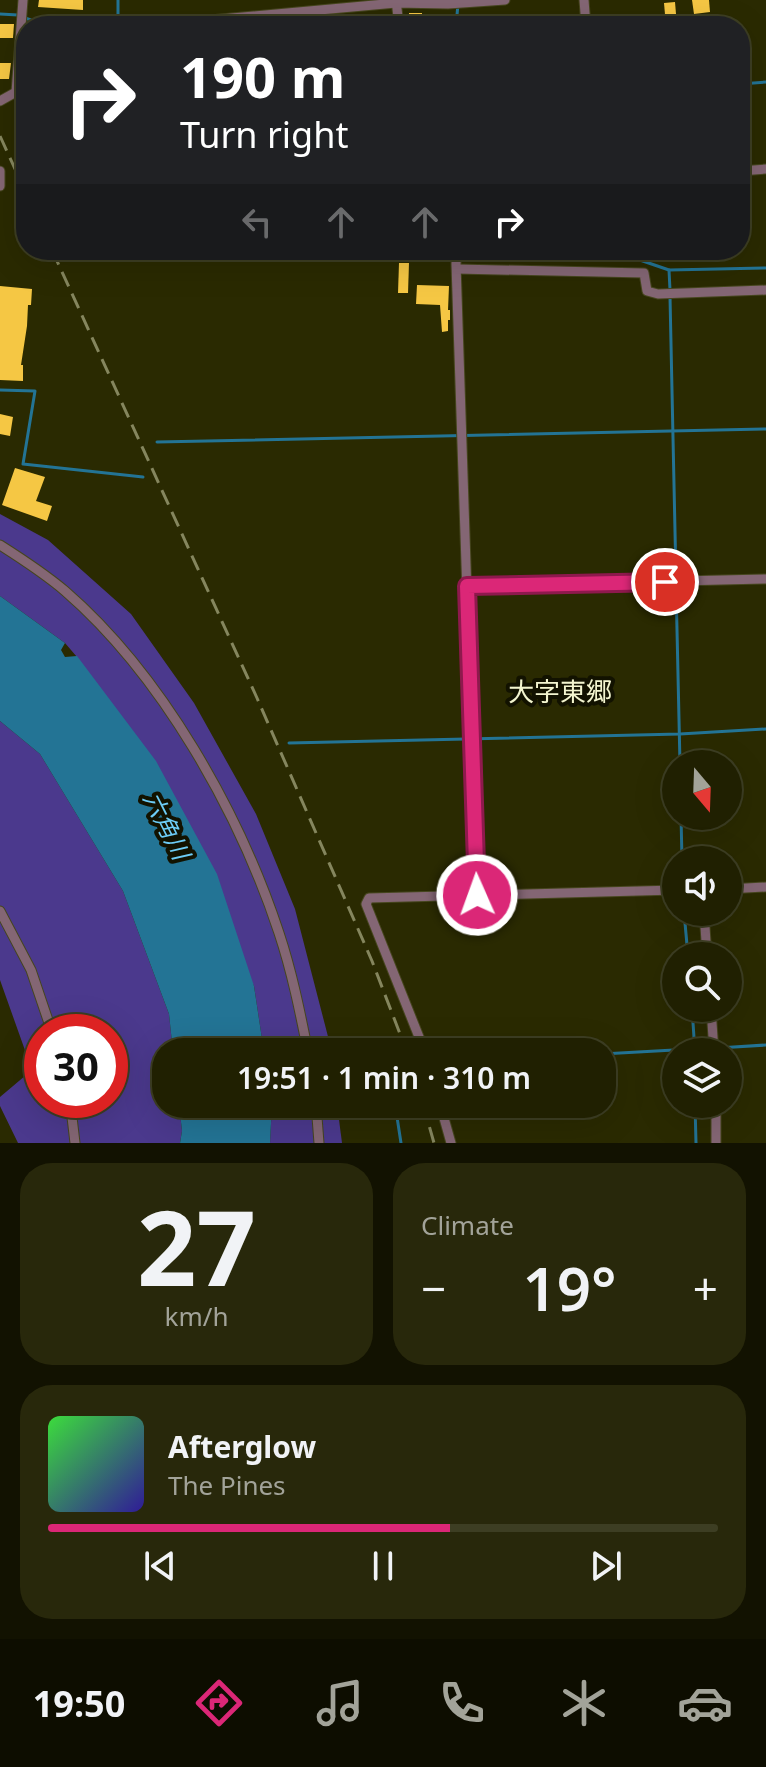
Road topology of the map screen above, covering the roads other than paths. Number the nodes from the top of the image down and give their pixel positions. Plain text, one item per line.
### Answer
1 (505, 0) edge
2 (396, 1) edge
3 (248, 16) edge
4 (0, 171) edge
5 (0, 186) edge
6 (457, 260) edge
7 (470, 260) edge
8 (766, 290) edge
9 (0, 545) edge
10 (766, 579) edge
11 (467, 586) junction
12 (766, 887) edge
13 (742, 888) edge
14 (662, 890) edge
15 (477, 895) junction
16 (0, 911) edge
17 (46, 1014) edge
18 (305, 1038) edge
19 (419, 1038) edge
20 (72, 1118) edge
21 (317, 1118) edge
22 (444, 1118) edge
23 (716, 1118) edge
24 (75, 1143) edge
25 (319, 1143) edge
26 (451, 1143) edge
27 (716, 1143) edge

1 - 2 street
2 - 3 street
4 - 5 street
6 - 11 street
7 - 8 street
9 - 18 street
10 - 11 street
11 - 15 street
12 - 13 street
14 - 15 street
15 - 19 street
16 - 17 street
20 - 24 street
21 - 25 street
22 - 26 street
23 - 27 street

